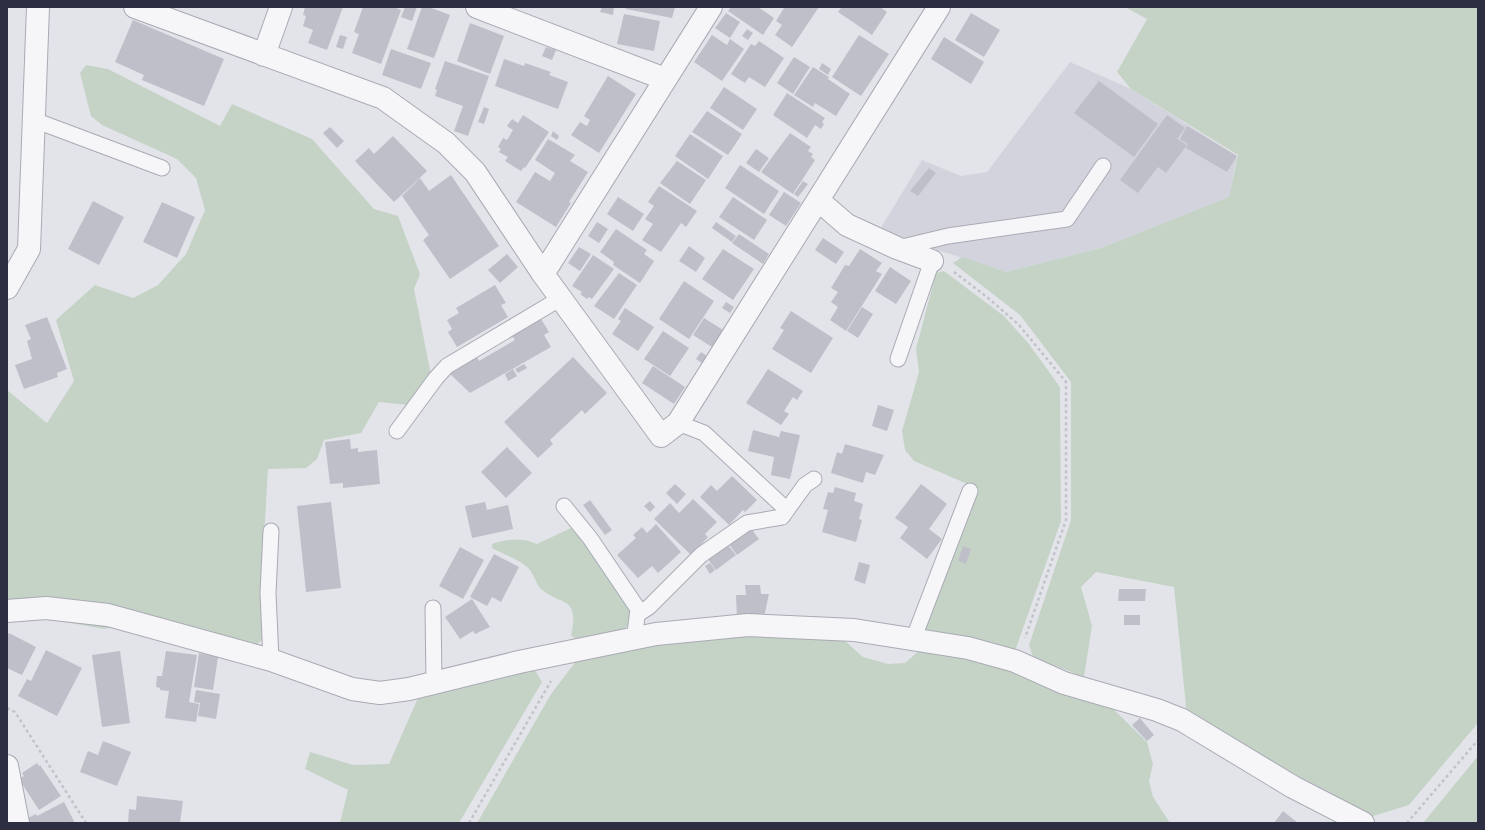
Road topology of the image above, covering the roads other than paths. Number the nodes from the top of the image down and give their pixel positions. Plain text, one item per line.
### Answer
1 (38, 7) edge
2 (135, 7) edge
3 (281, 7) edge
4 (477, 7) edge
5 (711, 7) edge
6 (939, 7) edge
7 (264, 54) junction
8 (665, 79) junction
9 (34, 120) junction
10 (1103, 166) dead end
11 (162, 168) dead end
12 (818, 200) junction
13 (897, 248) junction
14 (932, 261) joint
15 (544, 274) junction
16 (7, 288) edge
17 (561, 298) junction
18 (898, 359) dead end
19 (678, 422) junction
20 (397, 431) dead end
21 (814, 479) dead end
22 (970, 491) dead end
23 (564, 506) dead end
24 (787, 510) junction
25 (271, 531) dead end
26 (433, 608) dead end
27 (7, 611) edge
28 (638, 614) junction
29 (634, 640) junction
30 (914, 640) junction
31 (271, 660) junction
32 (434, 683) junction
33 (7, 766) edge
34 (18, 823) edge
35 (1363, 823) edge

1 - 9 street
2 - 7 street
3 - 7 street
4 - 8 street
5 - 8 street
6 - 12 street
7 - 15 street
8 - 15 street
9 - 11 lane
9 - 16 street
10 - 13 lane
12 - 13 street
12 - 19 street
13 - 14 street
14 - 18 lane
15 - 17 street
17 - 19 street
17 - 20 lane
19 - 24 lane
21 - 24 lane
22 - 30 lane
23 - 28 lane
24 - 28 lane
25 - 31 lane
26 - 32 lane
27 - 31 street
28 - 29 lane
29 - 30 street
29 - 32 street
30 - 35 street
31 - 32 street
33 - 34 street

